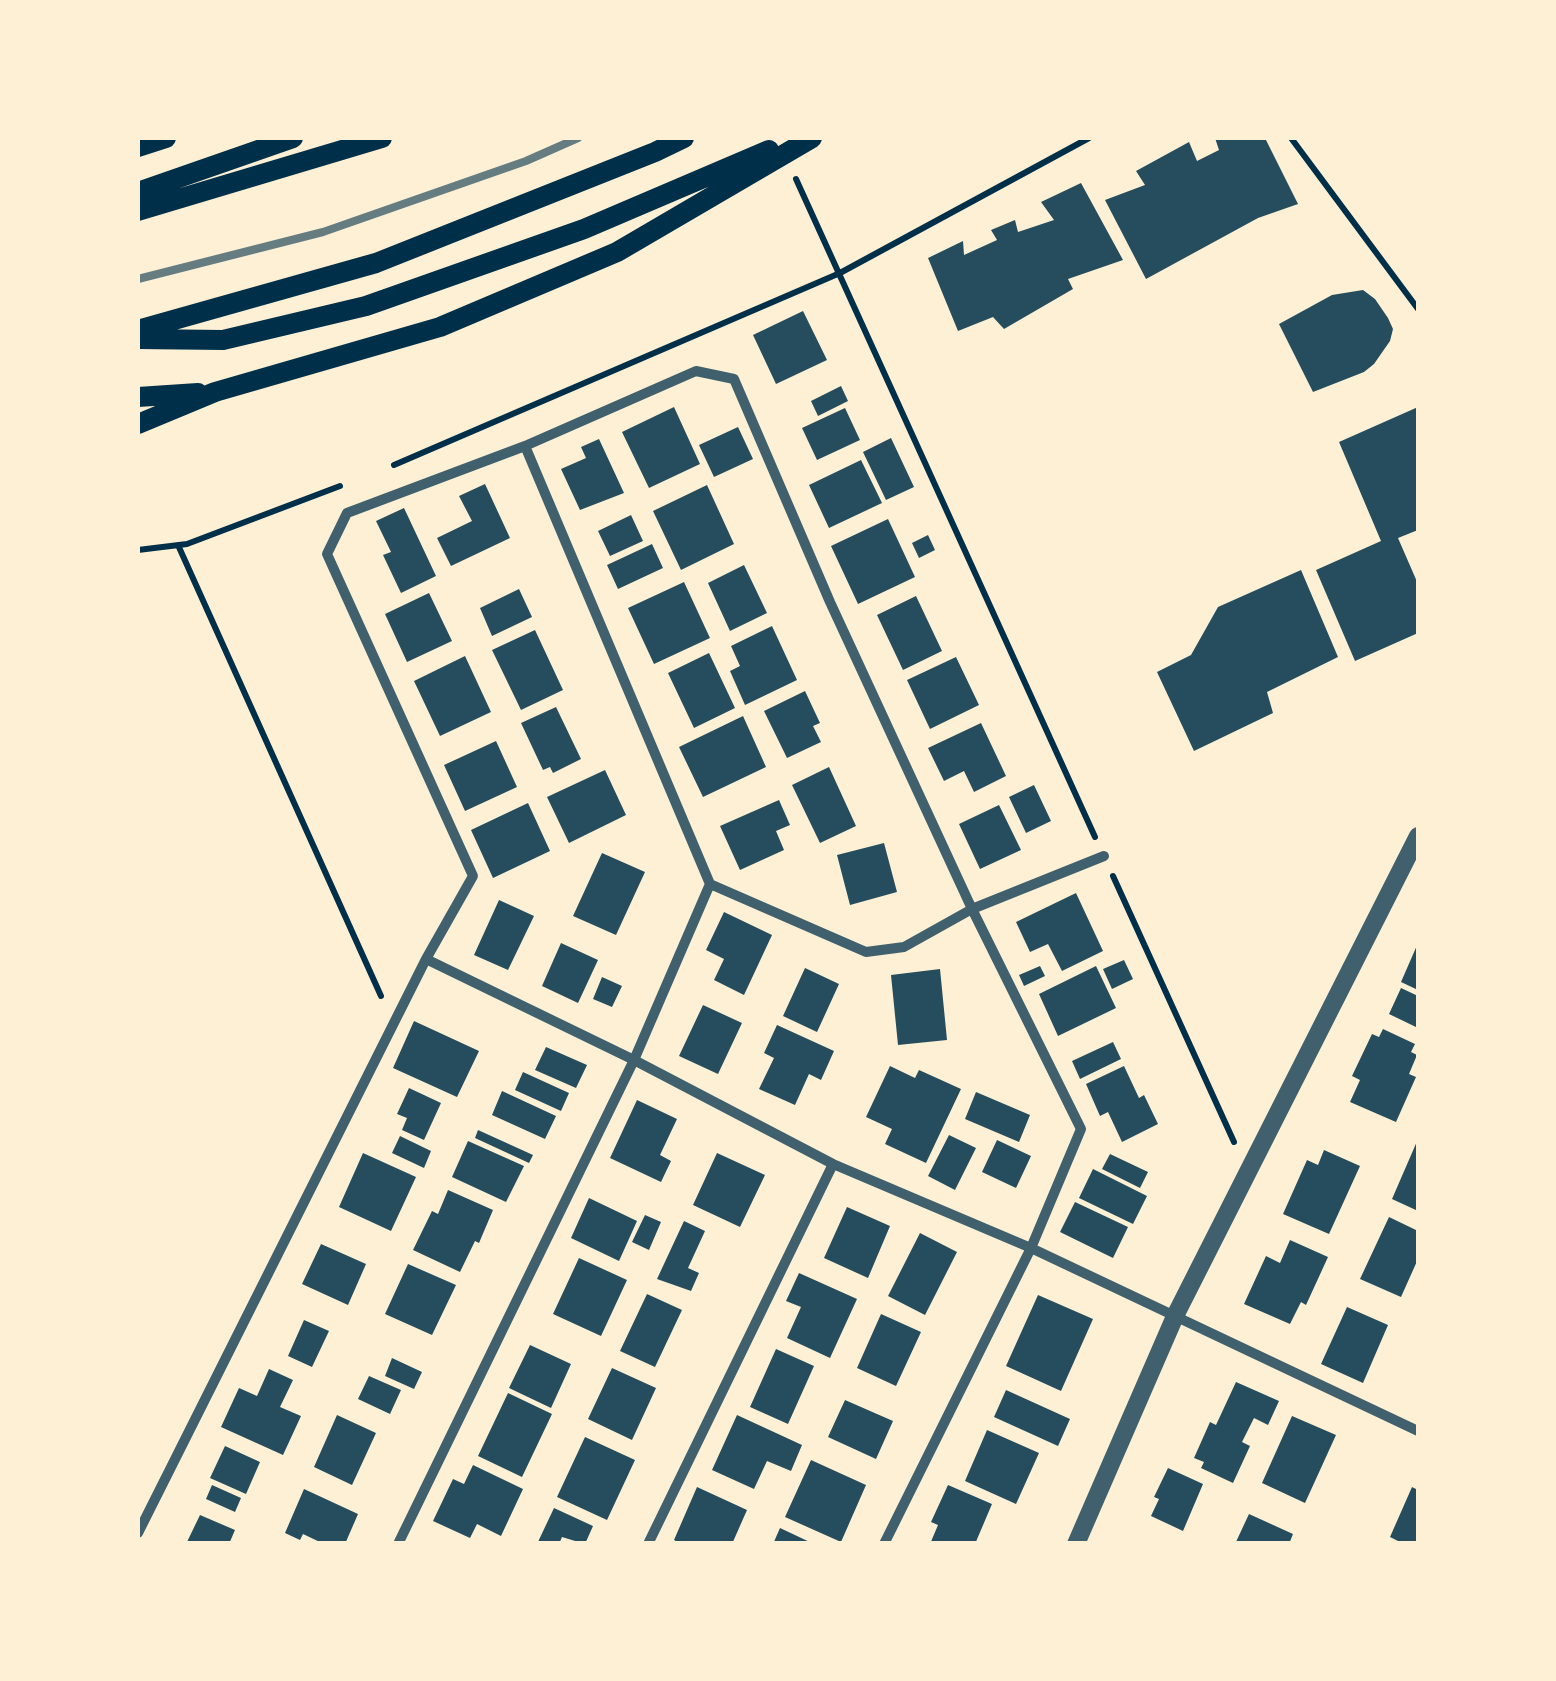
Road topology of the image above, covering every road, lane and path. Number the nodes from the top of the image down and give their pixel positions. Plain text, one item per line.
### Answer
1 (166, 138) edge
2 (293, 138) edge
3 (382, 138) edge
4 (684, 138) edge
5 (799, 138) edge
6 (812, 138) edge
7 (1089, 138) edge
8 (1292, 138) edge
9 (138, 147) edge
10 (792, 172) dead end
11 (138, 192) edge
12 (138, 211) edge
13 (840, 273) junction
14 (1418, 309) edge
15 (138, 330) edge
16 (138, 340) edge
17 (214, 392) junction
18 (138, 397) edge
19 (138, 424) edge
20 (525, 446) junction
21 (390, 467) dead end
22 (342, 485) dead end
23 (178, 546) junction
24 (138, 550) edge
25 (1418, 836) edge
26 (1104, 856) junction
27 (710, 884) junction
28 (972, 909) junction
29 (426, 958) junction
30 (394, 1025) junction
31 (634, 1060) junction
32 (833, 1164) junction
33 (1248, 1172) junction
34 (1031, 1248) junction
35 (1176, 1314) junction
36 (1418, 1430) edge
37 (138, 1532) edge
38 (398, 1544) edge
39 (648, 1544) edge
40 (884, 1544) edge
41 (1076, 1544) edge

1 - 9 main road
2 - 11 main road
3 - 12 main road
4 - 15 main road
5 - 16 main road
6 - 17 main road
7 - 13 path
8 - 14 path
10 - 13 path
13 - 21 path
13 - 26 path
17 - 18 main road
17 - 19 main road
20 - 27 street
20 - 28 street
20 - 29 street
22 - 23 path
23 - 24 path
23 - 30 path
25 - 33 street
26 - 28 street
26 - 33 path
27 - 28 street
27 - 31 street
28 - 34 street
29 - 30 street
29 - 31 street
30 - 37 street
31 - 32 street
31 - 38 street
32 - 34 street
32 - 39 street
33 - 35 street
34 - 35 street
34 - 40 street
35 - 36 street
35 - 41 street

